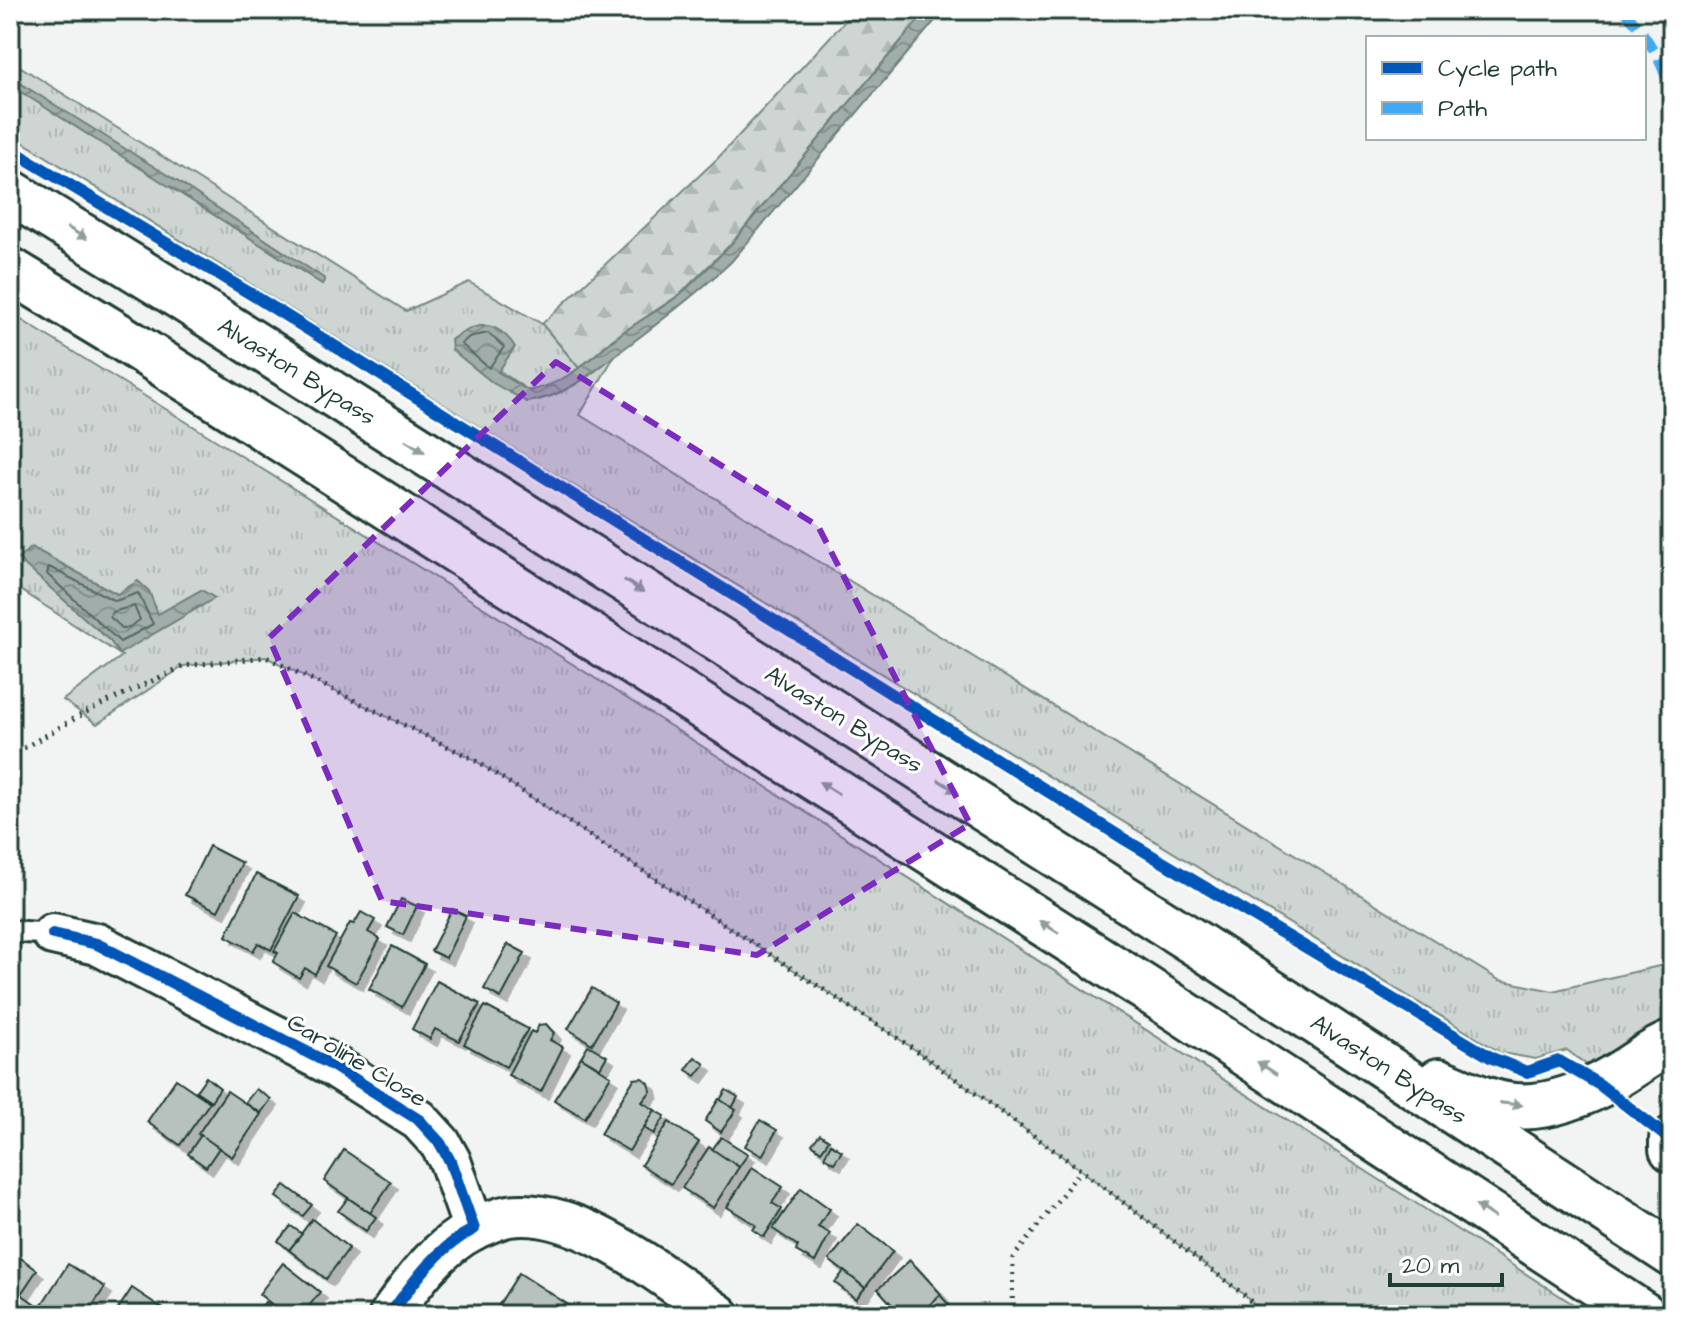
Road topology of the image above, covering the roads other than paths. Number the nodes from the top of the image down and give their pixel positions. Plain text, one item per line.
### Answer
1 (10, 192) edge
2 (10, 270) edge
3 (10, 931) edge
4 (53, 934) joint
5 (1672, 1043) edge
6 (1359, 1048) junction
7 (1672, 1139) edge
8 (1672, 1149) edge
9 (474, 1229) junction
10 (1672, 1254) edge
11 (390, 1315) edge
12 (719, 1315) edge
13 (1644, 1315) edge

1 -> 6 highway, Alvaston Bypass
13 -> 2 highway
3 - 4 lane
4 - 9 street, Caroline Close
6 -> 5 highway
6 - 10 highway, Alvaston Bypass
7 - 8 highway
9 - 11 street
9 - 12 street

